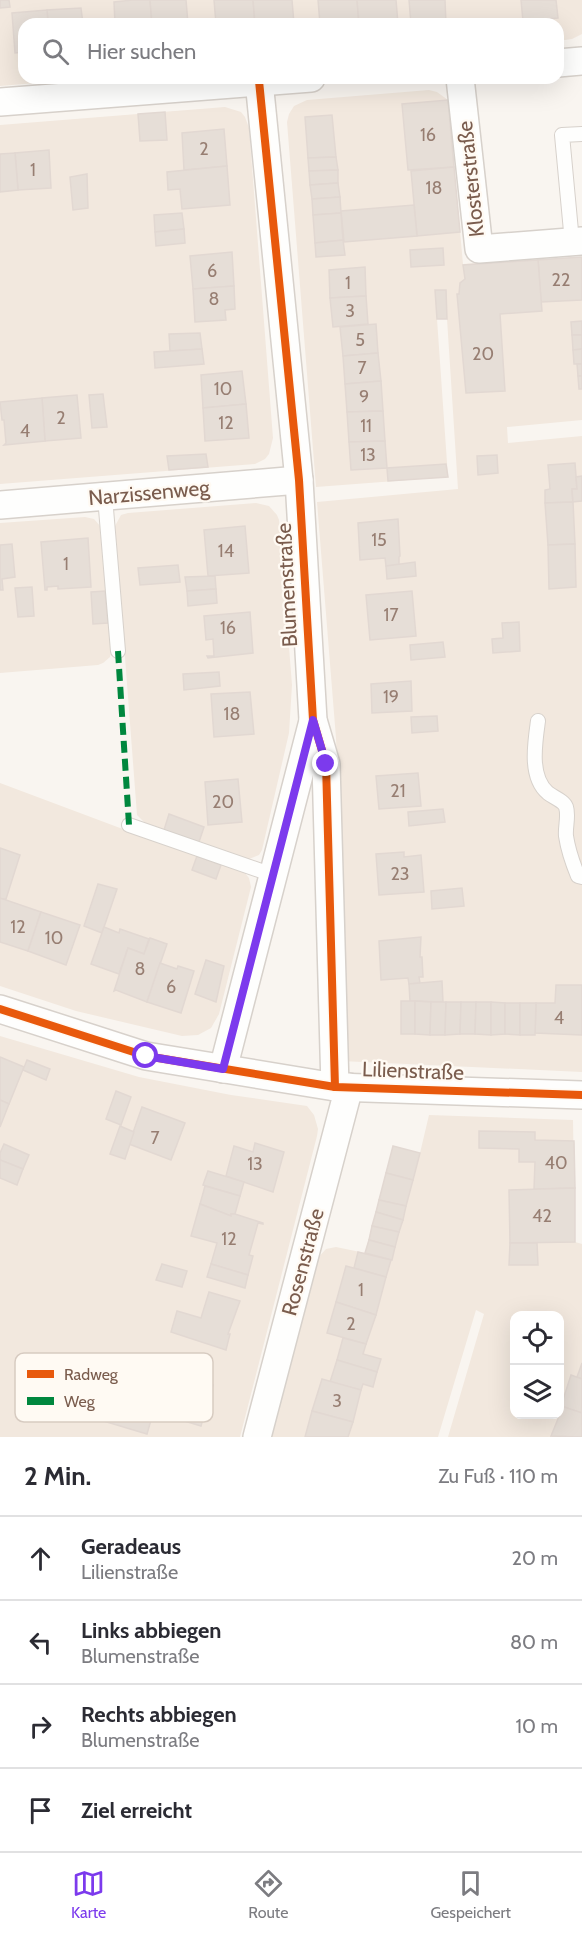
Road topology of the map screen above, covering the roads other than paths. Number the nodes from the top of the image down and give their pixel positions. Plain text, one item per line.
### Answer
1 (582, 61) edge
2 (564, 62) edge
3 (222, 84) edge
4 (259, 84) edge
5 (461, 84) edge
6 (0, 102) edge
7 (582, 134) edge
8 (577, 242) edge
9 (299, 480) junction
10 (105, 497) junction
11 (0, 505) edge
12 (118, 651) dead end
13 (313, 720) junction
14 (538, 721) dead end
15 (129, 825) dead end
16 (273, 875) junction
17 (582, 878) edge
18 (0, 1009) edge
19 (223, 1069) junction
20 (342, 1087) junction
21 (582, 1095) edge
22 (257, 1437) edge

1 - 2 street
3 - 6 street
4 - 9 street, Blumenstraße
5 - 8 street, Klosterstraße
7 - 8 lane
9 - 10 street, Narzissenweg
9 - 13 street, Blumenstraße
10 - 11 street, Narzissenweg
10 - 12 lane
13 - 16 street, Blumenstraße
13 - 20 street, Blumenstraße
14 - 17 lane
15 - 16 lane
16 - 19 street, Blumenstraße
18 - 19 street, Lilienstraße
19 - 20 street, Lilienstraße
20 - 21 street, Lilienstraße
20 - 22 street, Rosenstraße

